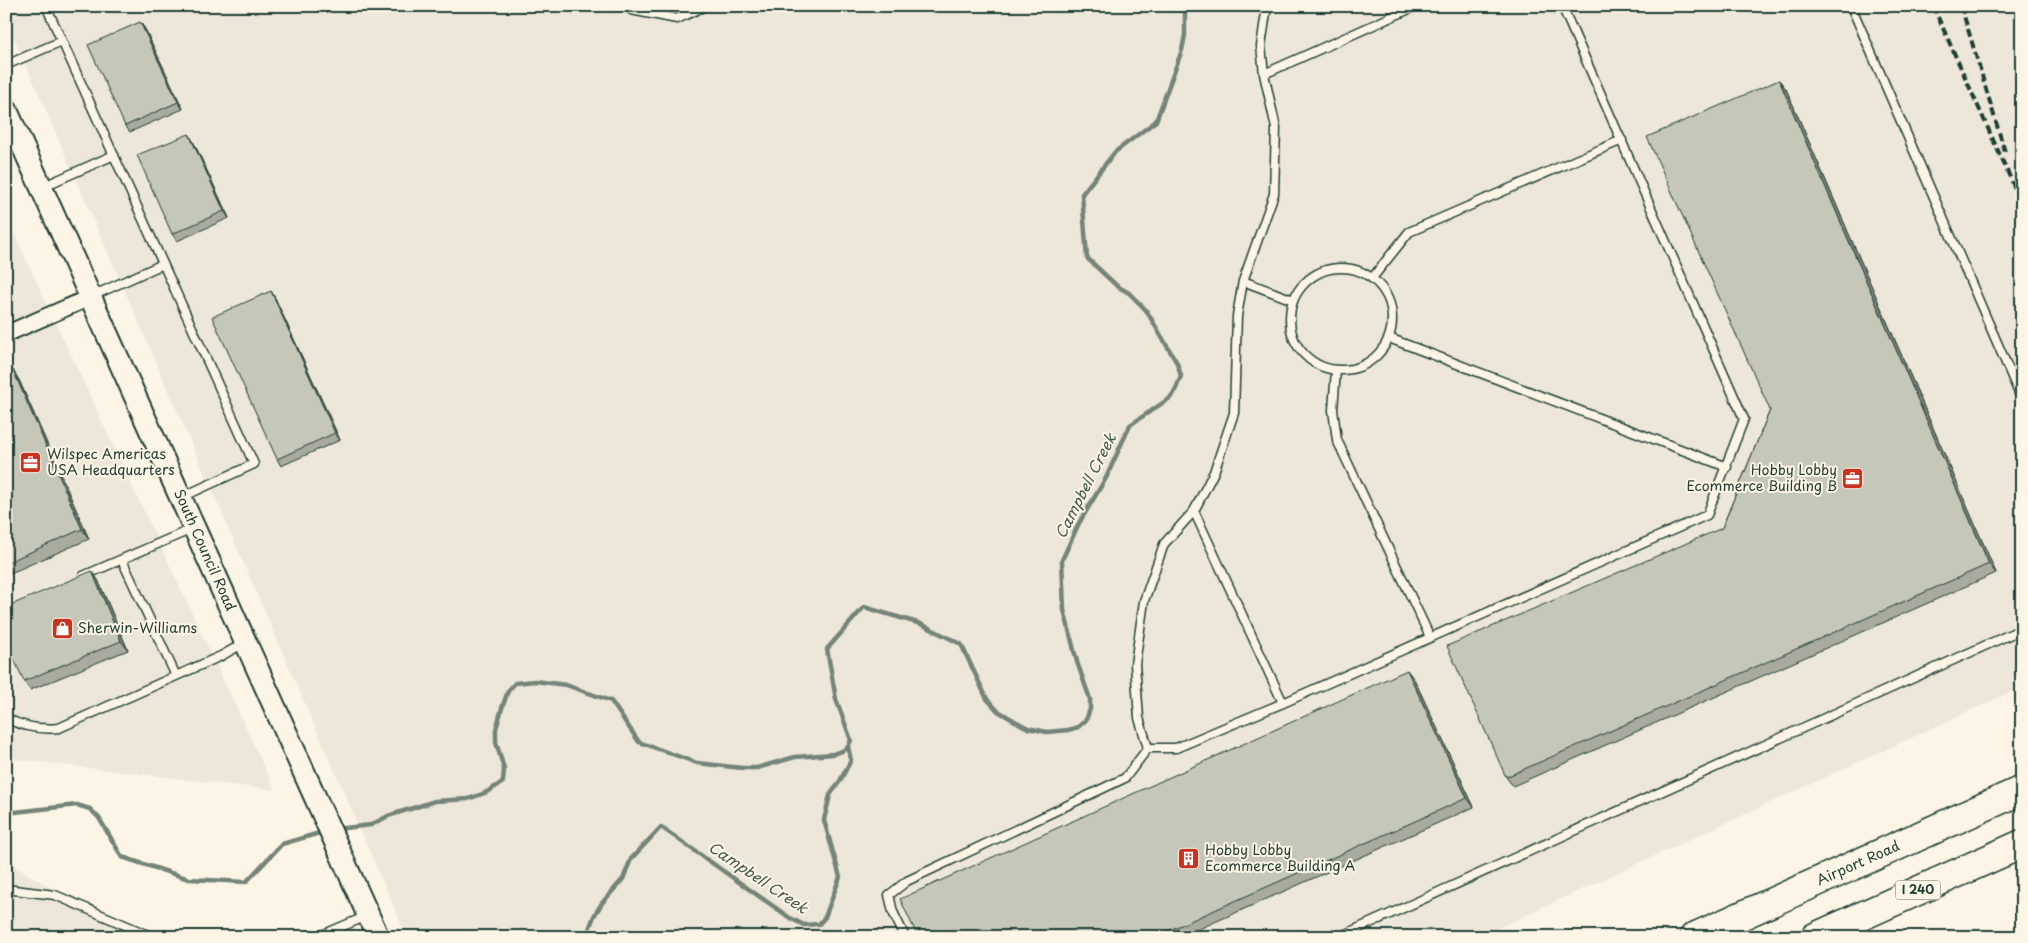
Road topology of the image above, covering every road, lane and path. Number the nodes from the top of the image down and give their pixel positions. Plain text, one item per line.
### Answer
1 (46, 6) edge
2 (628, 6) edge
3 (705, 6) edge
4 (1267, 6) edge
5 (1416, 6) edge
6 (1562, 6) edge
7 (1851, 6) edge
8 (62, 41) junction
9 (6, 65) edge
10 (1264, 74) junction
11 (6, 109) edge
12 (1622, 140) junction
13 (114, 155) junction
14 (41, 187) junction
15 (163, 264) junction
16 (1373, 277) junction
17 (1243, 281) junction
18 (90, 297) junction
19 (1293, 300) junction
20 (6, 334) edge
21 (1389, 338) junction
22 (1336, 370) junction
23 (2022, 400) edge
24 (1727, 467) junction
25 (181, 497) junction
26 (1194, 512) junction
27 (195, 528) junction
28 (122, 560) junction
29 (73, 580) edge
30 (2022, 629) edge
31 (1430, 637) junction
32 (246, 642) junction
33 (176, 676) junction
34 (1283, 703) junction
35 (6, 718) edge
36 (1148, 748) junction
37 (2022, 790) edge
38 (2022, 844) edge
39 (6, 889) edge
40 (369, 915) junction
41 (153, 937) edge
42 (317, 937) edge
43 (378, 937) edge
44 (905, 937) edge
45 (1339, 937) edge
46 (1694, 937) edge
47 (1815, 937) edge

1 - 8 lane
2 - 3 lane
4 - 10 lane
5 - 10 lane
6 - 12 lane
7 - 23 lane
8 - 9 lane
8 - 13 lane
10 - 17 lane
11 - 14 main road, South Council Road
12 - 16 lane
12 - 24 lane
13 - 14 lane
13 - 15 lane
14 - 18 main road, South Council Road
15 - 18 lane
15 - 25 lane
16 - 19 lane
16 - 21 lane
17 - 19 lane
17 - 26 lane
18 - 20 street
18 - 25 main road, South Council Road
19 - 22 lane
21 - 22 lane
21 - 24 lane
22 - 31 lane
24 - 31 lane
25 - 27 main road, South Council Road
26 - 34 lane
26 - 36 lane
27 - 28 lane
27 - 32 main road, South Council Road
28 - 29 lane
28 - 33 lane
30 - 45 lane
31 - 34 lane
32 - 33 lane
32 - 40 main road, South Council Road
33 - 35 lane
34 - 36 lane
36 - 44 lane
37 - 46 highway, Airport Road
38 - 47 highway, I 240
39 - 41 lane
40 - 42 lane
40 - 43 main road, South Council Road

